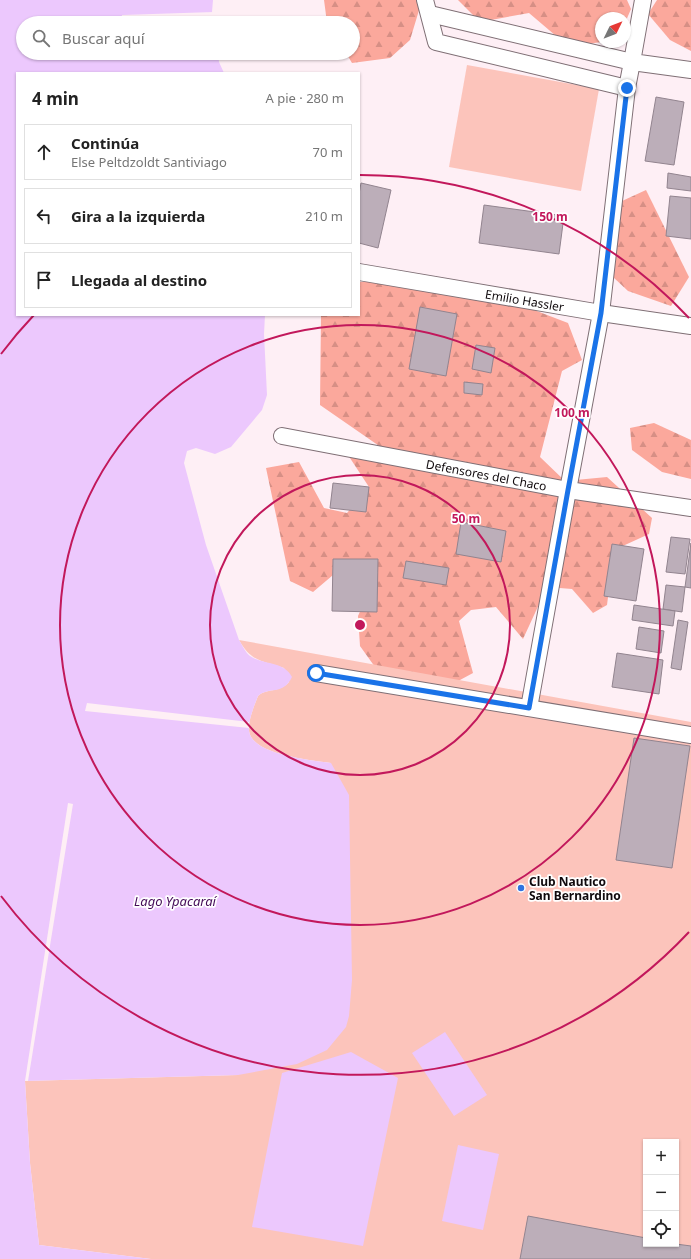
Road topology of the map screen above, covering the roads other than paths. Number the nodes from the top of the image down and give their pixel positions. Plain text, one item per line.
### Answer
1 (643, 0) edge
2 (427, 7) edge
3 (632, 62) junction
4 (691, 70) edge
5 (627, 88) junction
6 (360, 272) edge
7 (601, 313) junction
8 (691, 326) edge
9 (282, 436) dead end
10 (568, 490) junction
11 (691, 508) edge
12 (316, 673) dead end
13 (529, 708) junction
14 (691, 735) edge

1 - 3 street
2 - 3 street
2 - 5 street
3 - 4 street
3 - 5 street
5 - 7 street
6 - 7 street, Emilio Hassler
7 - 8 street, Emilio Hassler
7 - 10 street
9 - 10 street, Defensores del Chaco
10 - 11 street, Defensores del Chaco
10 - 13 street
12 - 13 street
13 - 14 street

